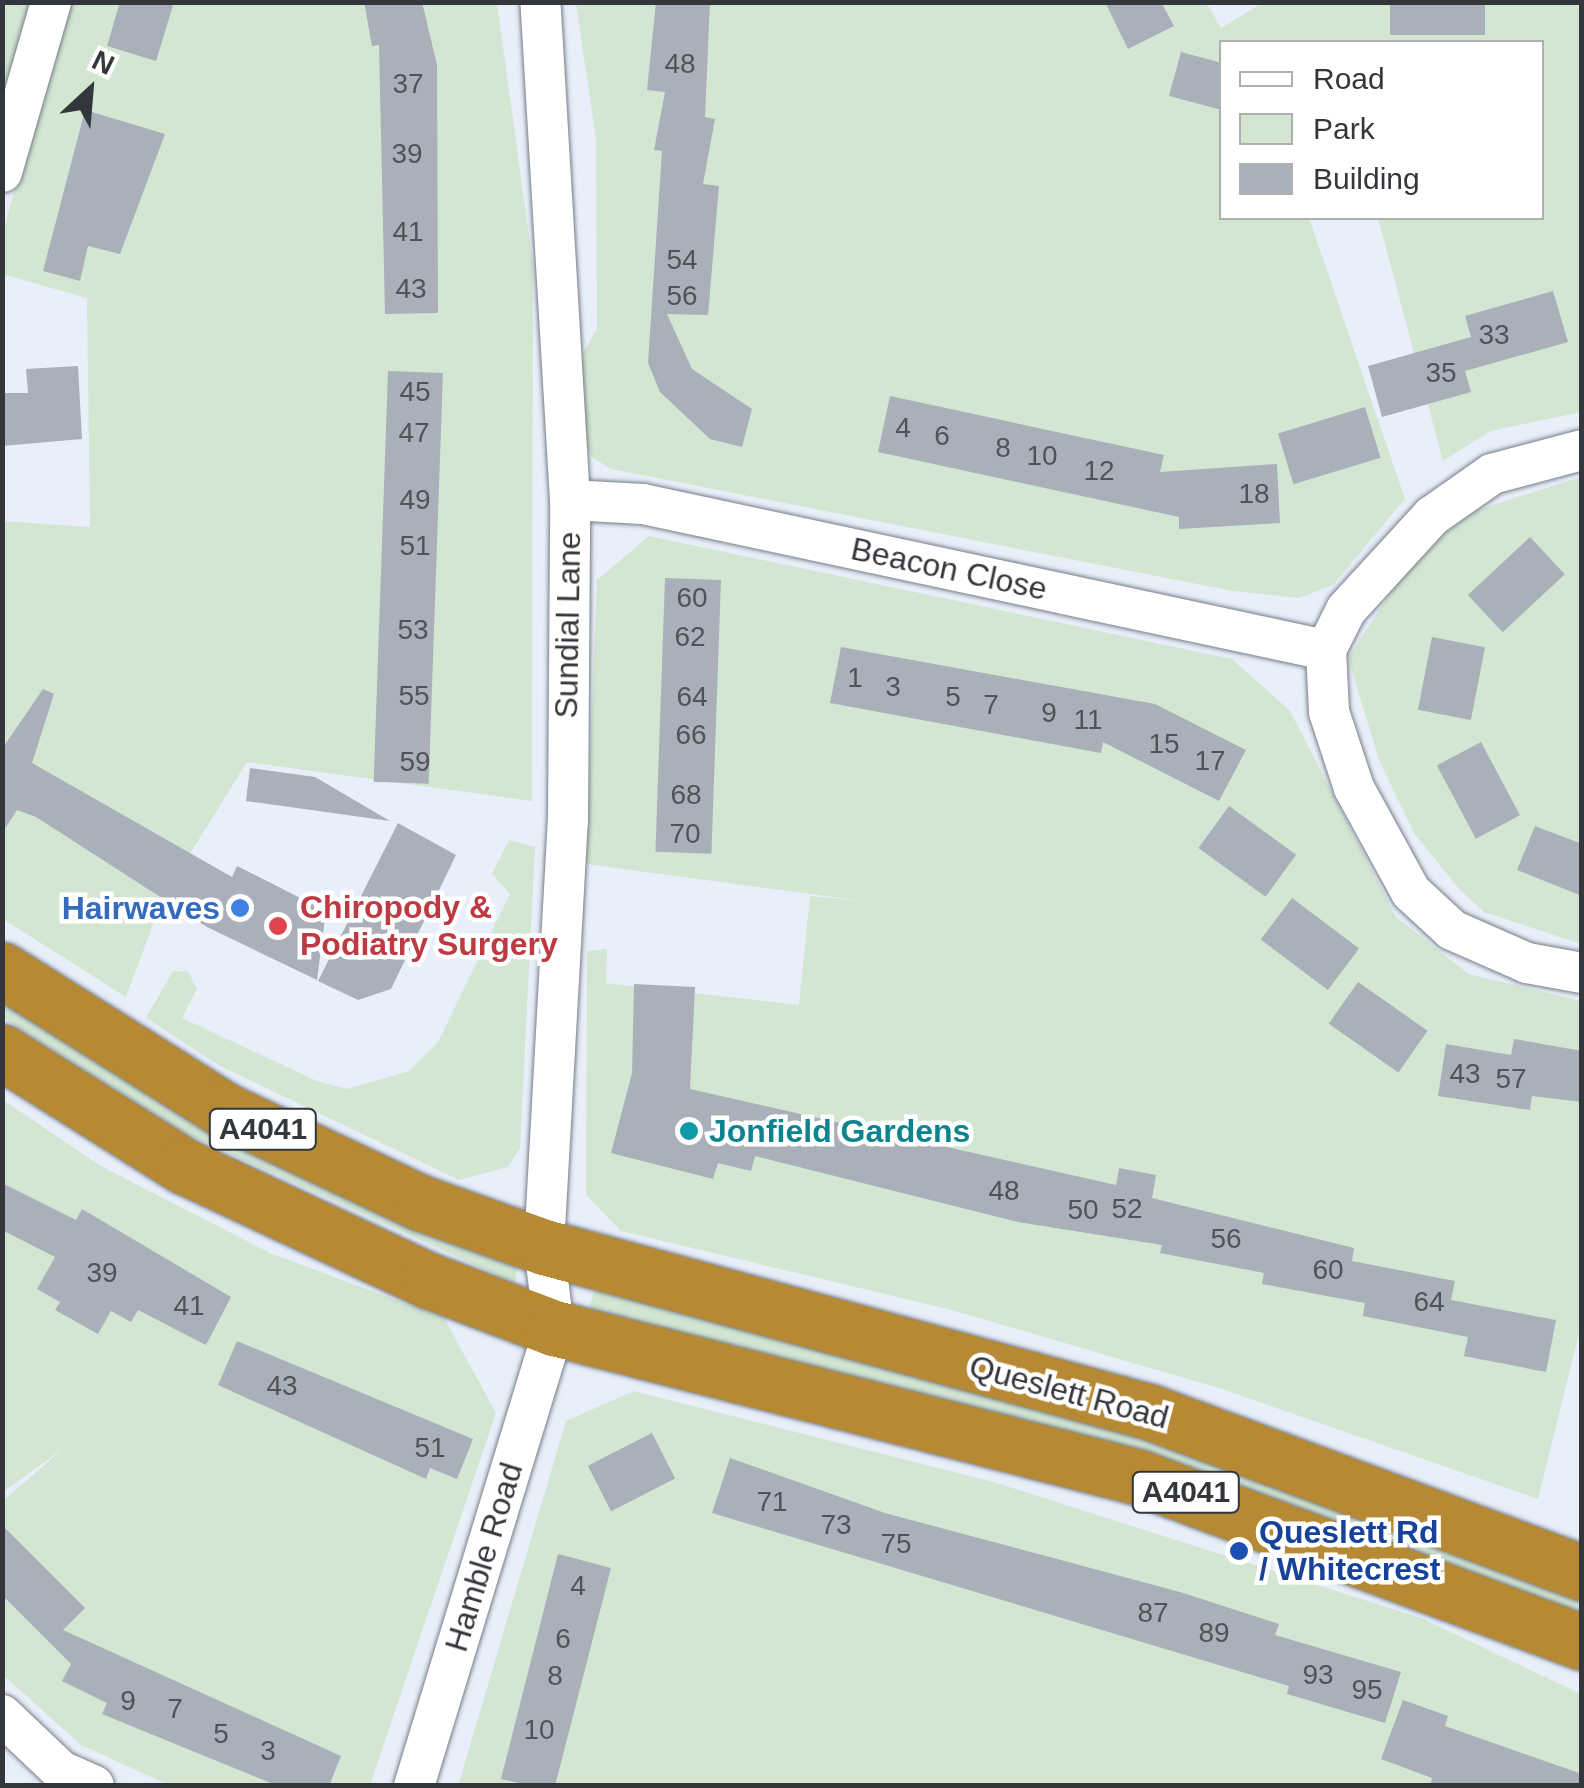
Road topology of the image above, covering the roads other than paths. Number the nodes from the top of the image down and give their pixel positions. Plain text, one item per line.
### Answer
1 (50, 2) edge
2 (540, 2) edge
3 (3, 170) edge
4 (1582, 450) edge
5 (570, 500) junction
6 (1326, 650) junction
7 (2, 970) edge
8 (1582, 974) edge
9 (2, 1052) edge
10 (544, 1247) junction
11 (554, 1328) junction
12 (1582, 1574) edge
13 (1582, 1642) edge
14 (2, 1715) edge
15 (94, 1786) edge
16 (414, 1786) edge

1 - 3 street
2 - 5 street, Sundial Lane
4 - 6 street
5 - 6 street, Beacon Close
5 - 10 street, Sundial Lane
6 - 8 street
7 - 10 highway, Queslett Road / A4041
9 - 11 highway, Queslett Road / A4041
10 - 11 street
10 - 12 highway, Queslett Road / A4041
11 - 13 highway, Queslett Road / A4041
11 - 16 street, Hamble Road
14 - 15 street

